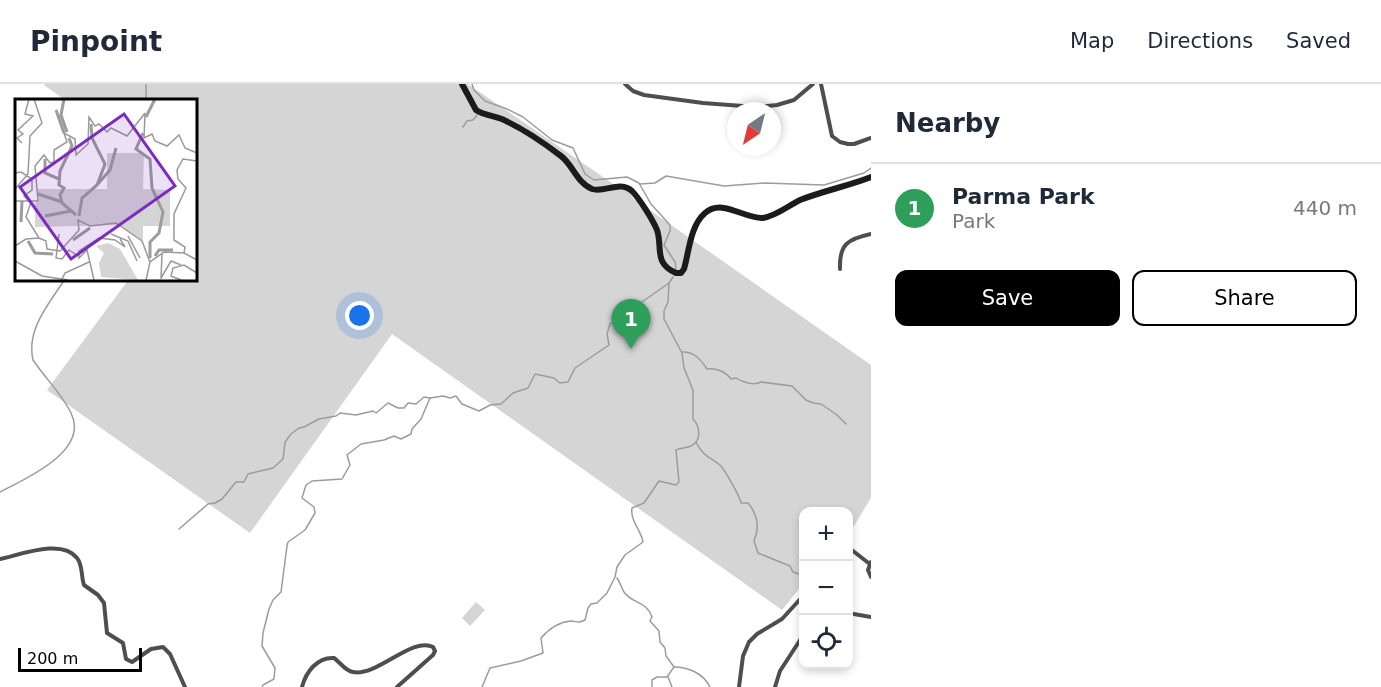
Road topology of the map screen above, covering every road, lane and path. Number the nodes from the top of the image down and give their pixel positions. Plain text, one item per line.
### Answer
1 (462, 84) edge
2 (625, 84) edge
3 (813, 84) edge
4 (821, 84) edge
5 (871, 138) edge
6 (871, 177) edge
7 (871, 234) edge
8 (840, 269) dead end
9 (853, 550) edge
10 (0, 559) edge
11 (870, 564) edge
12 (871, 578) edge
13 (799, 600) edge
14 (853, 614) edge
15 (871, 617) edge
16 (799, 642) edge
17 (185, 687) edge
18 (302, 687) edge
19 (397, 687) edge
20 (739, 687) edge
21 (775, 687) edge

1 - 6 main road
2 - 3 street
4 - 5 street
7 - 8 street
9 - 11 street
10 - 17 street
11 - 12 street
13 - 20 street
14 - 15 street
16 - 21 street
18 - 19 street

